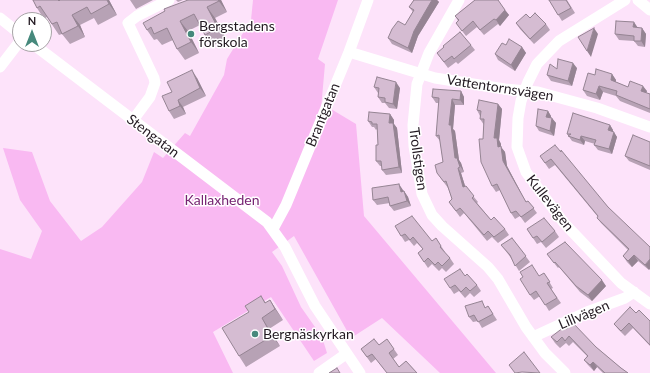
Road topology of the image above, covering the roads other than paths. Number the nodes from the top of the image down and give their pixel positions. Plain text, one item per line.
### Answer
1 (368, 0) edge
2 (459, 0) edge
3 (625, 0) edge
4 (638, 0) edge
5 (170, 5) edge
6 (650, 10) edge
7 (0, 18) edge
8 (12, 28) edge
9 (12, 51) edge
10 (44, 52) edge
11 (349, 52) junction
12 (0, 67) edge
13 (420, 75) junction
14 (524, 91) junction
15 (133, 120) junction
16 (650, 127) edge
17 (273, 229) junction
18 (634, 292) junction
19 (650, 304) edge
20 (533, 337) junction
21 (346, 354) junction
22 (319, 373) edge
23 (360, 373) edge
24 (565, 373) edge

1 - 11 street, Brantgatan
2 - 13 street, Trollstigen
3 - 14 street, Kullevägen
4 - 6 street
5 - 15 street
7 - 8 street
9 - 12 street
10 - 15 street, Stengatan
11 - 13 street, Vattentornsvägen
11 - 17 street, Brantgatan
13 - 14 street, Vattentornsvägen
13 - 20 street, Trollstigen
14 - 16 street, Vattentornsvägen
14 - 18 street, Kullevägen
15 - 17 street, Stengatan
17 - 21 street, Stengatan
18 - 19 street, Kullevägen
18 - 20 street, Lillvägen
20 - 24 street, Trollstigen
21 - 22 street
21 - 23 street, Stengatan

